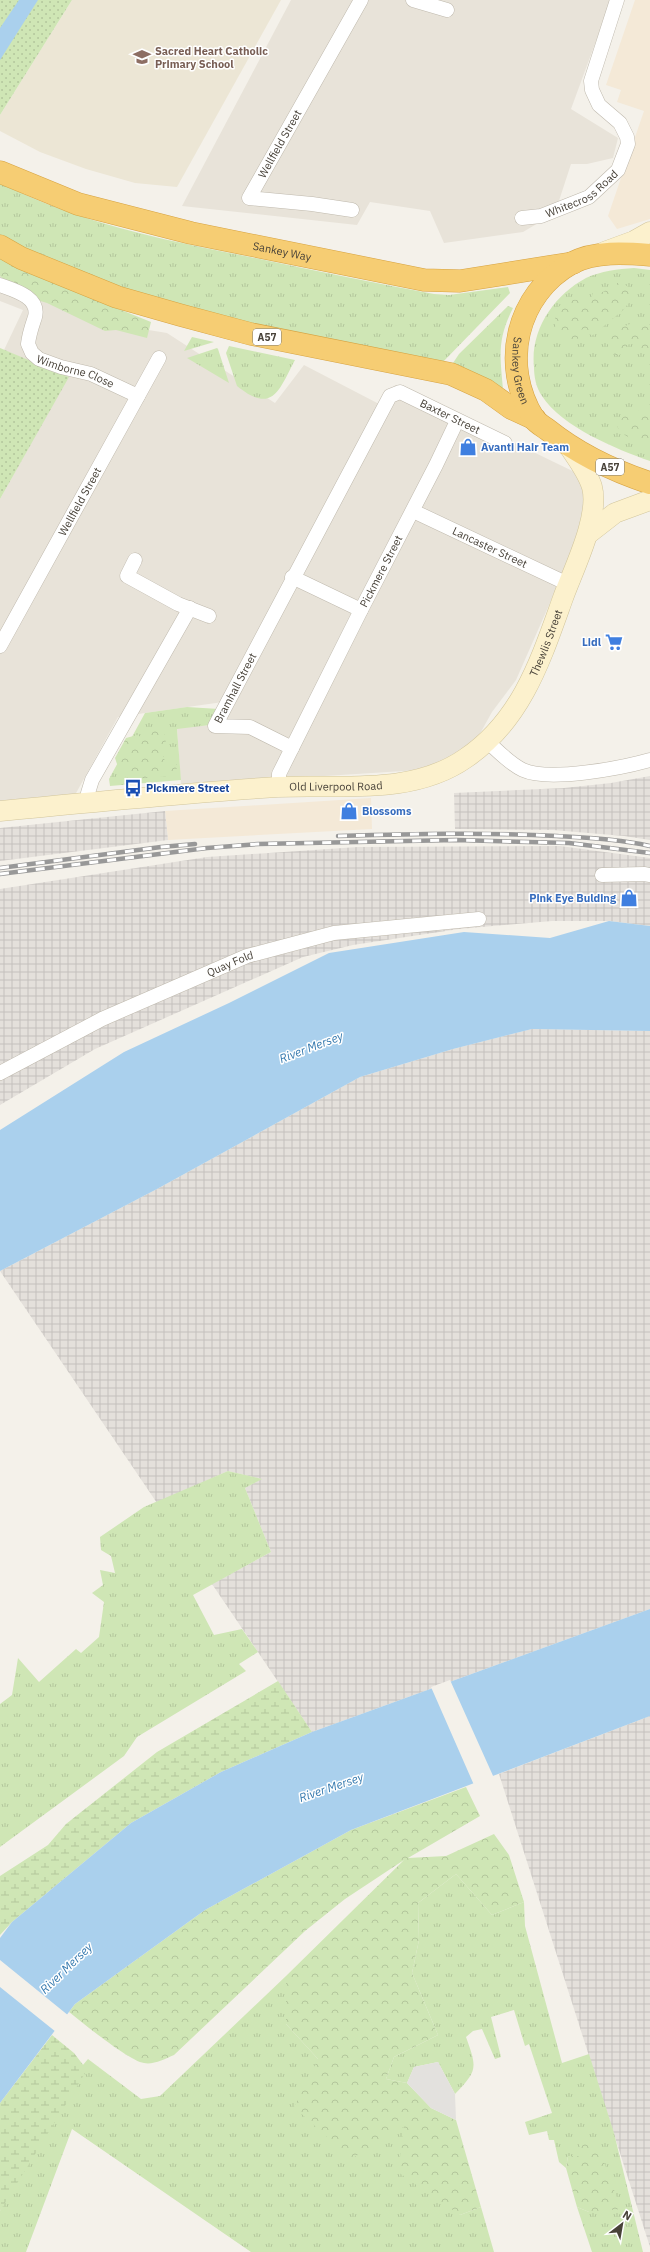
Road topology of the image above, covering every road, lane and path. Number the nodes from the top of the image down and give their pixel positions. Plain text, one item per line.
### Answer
1 (361, 0) edge
2 (413, 0) edge
3 (617, 0) edge
4 (447, 10) dead end
5 (0, 172) edge
6 (352, 210) dead end
7 (522, 218) dead end
8 (650, 232) edge
9 (0, 246) edge
10 (597, 255) junction
11 (650, 255) edge
12 (573, 263) junction
13 (0, 285) edge
14 (159, 358) dead end
15 (395, 393) joint
16 (138, 396) junction
17 (535, 420) junction
18 (457, 421) junction
19 (505, 443) dead end
20 (570, 448) junction
21 (650, 483) edge
22 (650, 500) edge
23 (413, 511) junction
24 (588, 534) junction
25 (135, 560) dead end
26 (292, 577) junction
27 (568, 584) junction
28 (190, 608) junction
29 (361, 610) junction
30 (209, 616) dead end
31 (0, 646) edge
32 (488, 742) junction
33 (292, 748) junction
34 (650, 760) edge
35 (279, 787) junction
36 (89, 802) junction
37 (0, 811) edge
38 (602, 875) dead end
39 (650, 875) edge
40 (480, 920) dead end
41 (0, 1072) edge

1 - 6 street, Wellfield Street
2 - 4 street
3 - 7 street, Whitecross Road
5 - 12 highway, Sankey Way / A57
8 - 10 street
9 - 17 highway, A57
10 - 11 highway, Sankey Green / A57
10 - 12 highway, Sankey Green / A57
12 - 17 highway, Sankey Green / A57
13 - 16 street, Wimborne Close
14 - 16 street, Wellfield Street
15 - 18 street, Baxter Street
15 - 26 street, Bramhall Street
16 - 31 street, Wellfield Street
17 - 20 highway, Sankey Green / A57
18 - 19 street, Baxter Street
18 - 23 street, Pickmere Street
20 - 21 highway, Sankey Green / A57
20 - 24 street, Thewlis Street
22 - 24 street
23 - 27 street, Lancaster Street
23 - 29 street, Pickmere Street
24 - 27 street, Thewlis Street
25 - 28 street
26 - 29 street
26 - 33 street, Bramhall Street
27 - 32 street, Thewlis Street
28 - 30 street
28 - 36 street
29 - 33 street, Pickmere Street
32 - 34 street
32 - 35 street, Old Liverpool Road
33 - 35 street, Pickmere Street
35 - 36 street, Old Liverpool Road
36 - 37 street, Old Liverpool Road
38 - 39 street
40 - 41 street, Quay Fold

